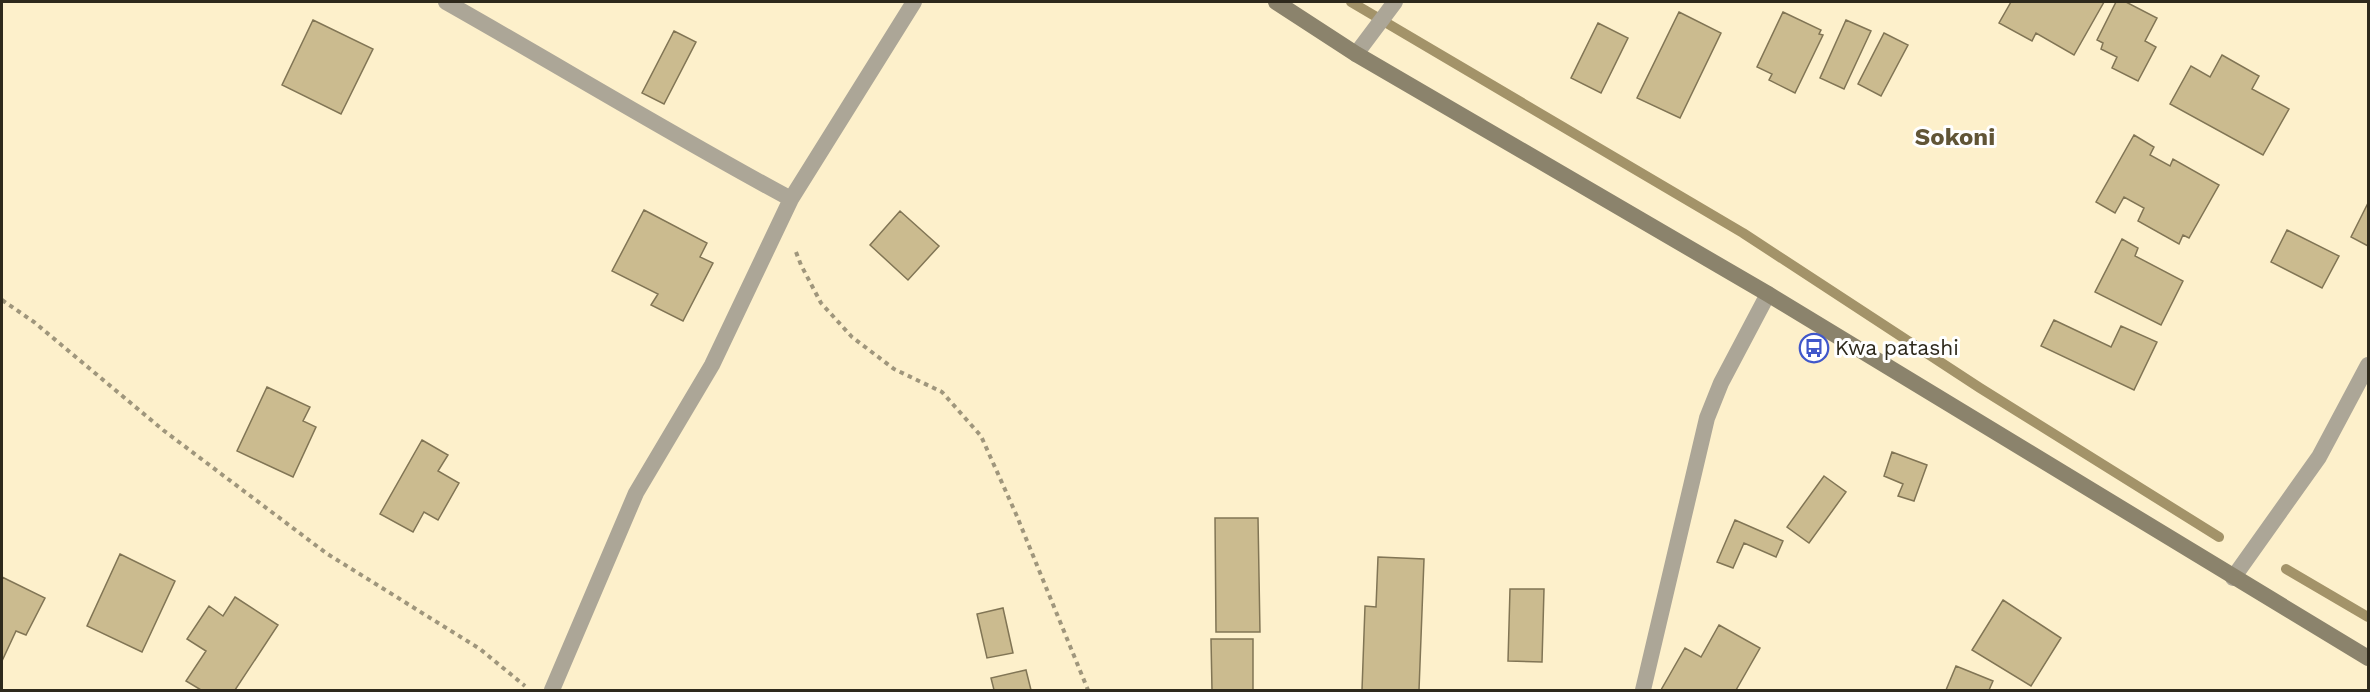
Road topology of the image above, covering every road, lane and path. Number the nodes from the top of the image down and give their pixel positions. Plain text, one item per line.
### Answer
1 (446, 2) edge
2 (914, 2) edge
3 (1276, 2) edge
4 (1395, 2) edge
5 (1356, 54) junction
6 (791, 199) junction
7 (783, 215) junction
8 (1768, 294) junction
9 (2, 300) edge
10 (2368, 365) edge
11 (2233, 578) junction
12 (2368, 658) edge
13 (530, 690) edge
14 (552, 690) edge
15 (1088, 690) edge
16 (1643, 690) edge

1 - 6 street
2 - 6 street
3 - 5 main road
4 - 5 street
5 - 8 main road
6 - 7 street
7 - 14 street
7 - 15 path
8 - 11 main road
8 - 16 street
9 - 13 path
10 - 11 street
11 - 12 main road

